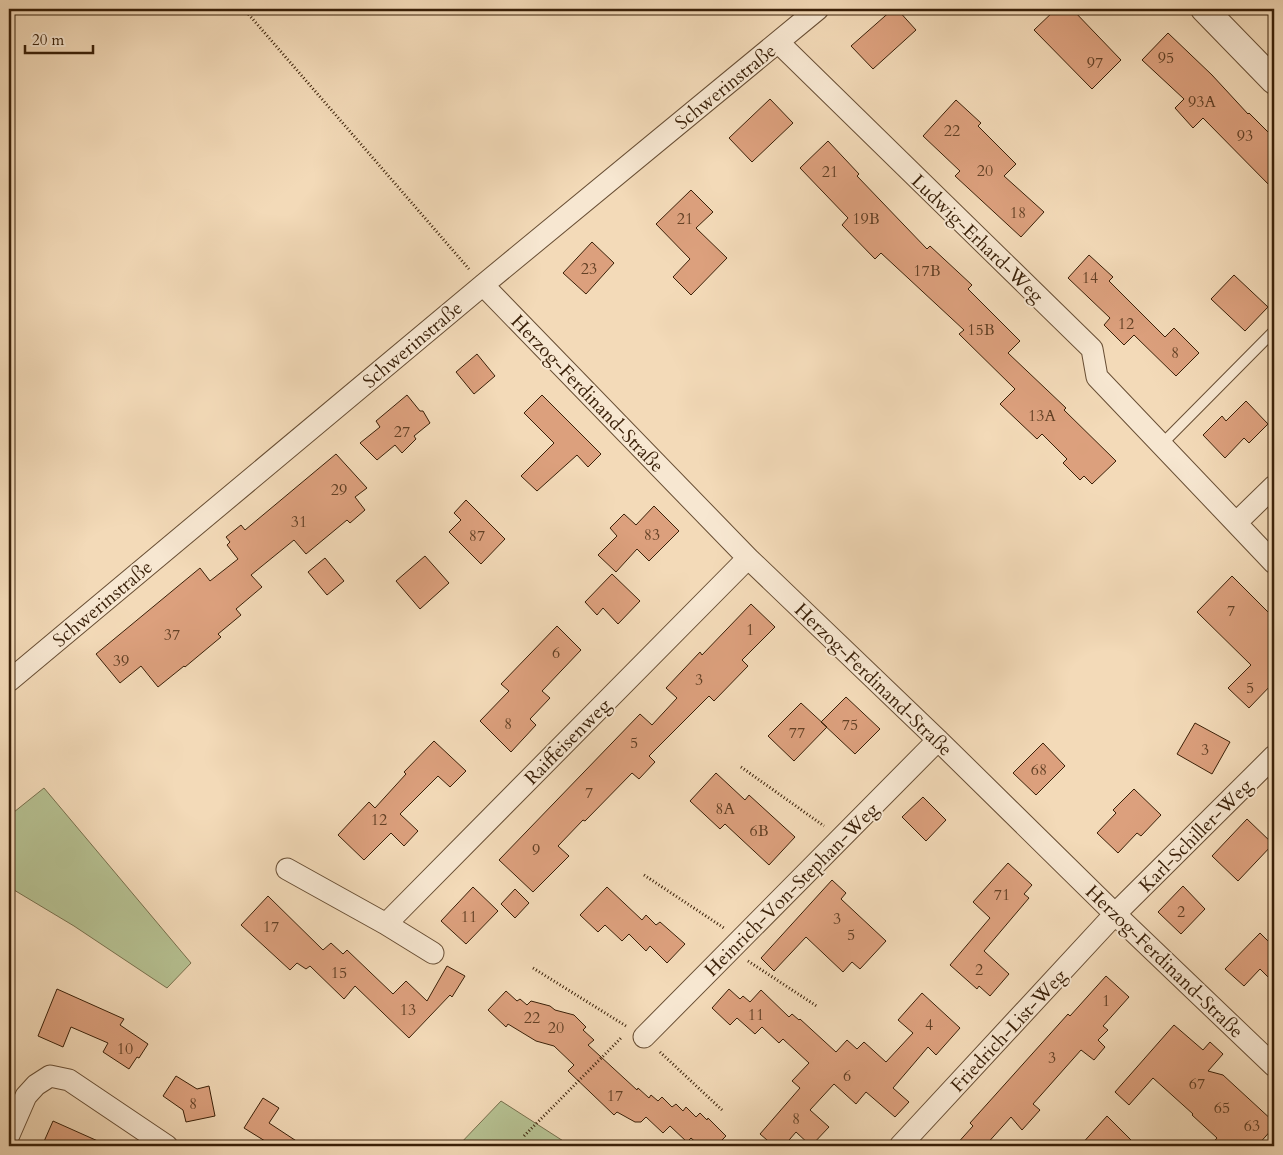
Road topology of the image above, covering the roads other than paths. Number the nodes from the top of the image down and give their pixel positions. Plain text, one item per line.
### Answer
1 (818, 9) edge
2 (1204, 9) edge
3 (778, 42) junction
4 (1274, 81) edge
5 (482, 285) junction
6 (1274, 331) edge
7 (1162, 444) junction
8 (1274, 486) edge
9 (1236, 523) junction
10 (748, 558) junction
11 (1274, 563) edge
12 (9, 681) edge
13 (938, 740) junction
14 (1274, 756) edge
15 (287, 869) dead end
16 (1115, 914) junction
17 (386, 924) junction
18 (434, 953) dead end
19 (634, 1036) road end
20 (1274, 1066) edge
21 (9, 1135) edge
22 (167, 1146) edge
23 (900, 1146) edge

1 - 3 street, Schwerinstraße
2 - 4 street
3 - 5 street, Schwerinstraße
3 - 7 street, Ludwig-Erhard-Weg
5 - 10 street, Herzog-Ferdinand-Straße
5 - 12 street, Schwerinstraße
6 - 7 lane
7 - 9 street, Ludwig-Erhard-Weg
8 - 9 street
9 - 11 street, Ludwig-Erhard-Weg
10 - 13 street, Herzog-Ferdinand-Straße
10 - 17 street, Raiffeisenweg
13 - 16 street, Herzog-Ferdinand-Straße
13 - 19 street, Heinrich-Von-Stephan-Weg
14 - 16 street, Karl-Schiller-Weg
15 - 17 street
16 - 20 street, Herzog-Ferdinand-Straße
16 - 23 street, Friedrich-List-Weg
17 - 18 street
21 - 22 street

